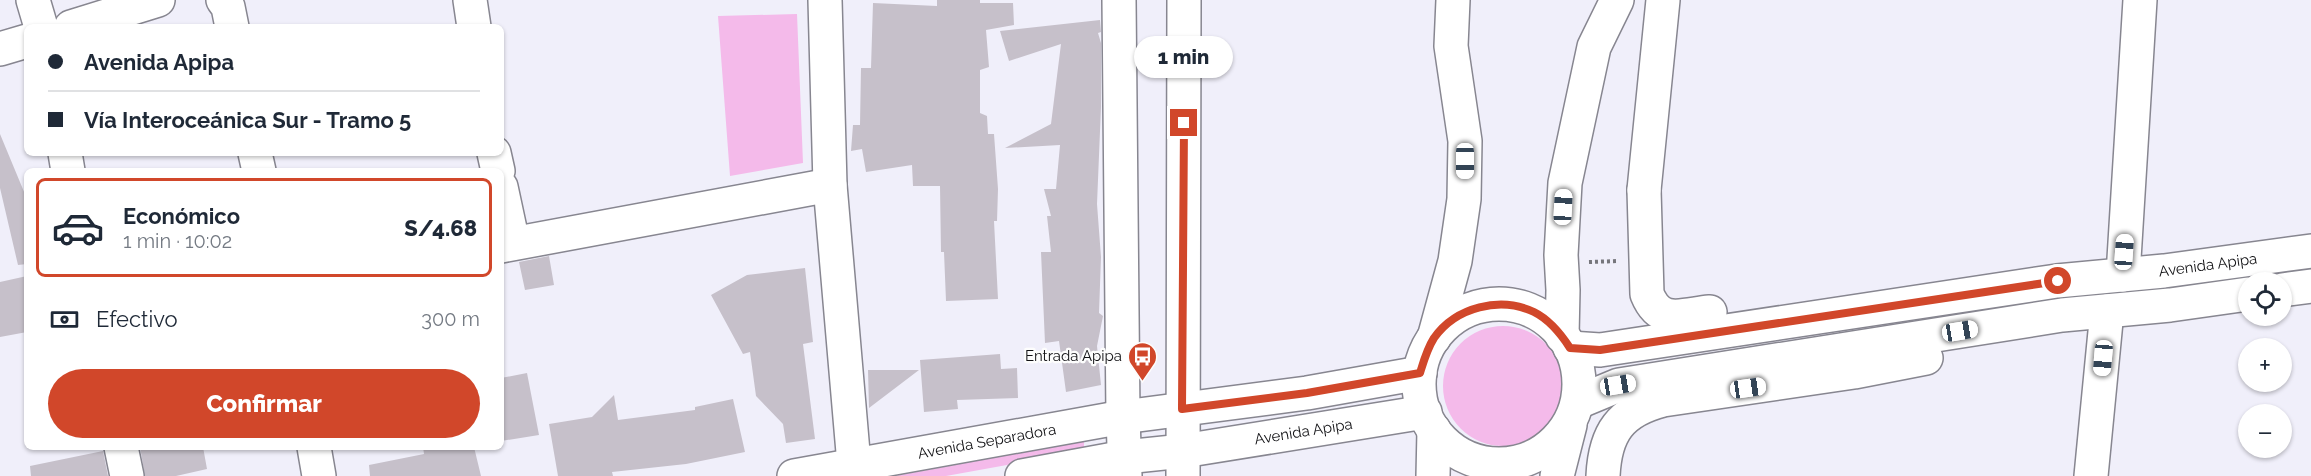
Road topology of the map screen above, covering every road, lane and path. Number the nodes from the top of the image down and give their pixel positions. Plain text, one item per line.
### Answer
1 (33, 0) edge
2 (158, 0) edge
3 (470, 0) edge
4 (825, 0) edge
5 (1119, 0) edge
6 (1184, 0) edge
7 (1453, 0) edge
8 (1617, 0) edge
9 (1663, 0) edge
10 (2140, 0) edge
11 (40, 24) edge
12 (81, 24) edge
13 (474, 24) edge
14 (24, 42) edge
15 (0, 49) edge
16 (830, 185) junction
17 (504, 216) edge
18 (507, 244) edge
19 (2311, 251) edge
20 (1619, 261) dead end
21 (1586, 262) dead end
22 (2122, 275) junction
23 (2041, 284) junction
24 (2311, 286) edge
25 (2292, 289) edge
26 (2238, 295) edge
27 (2107, 311) junction
28 (2029, 320) junction
29 (1434, 338) junction
30 (1566, 342) junction
31 (1420, 373) junction
32 (1182, 409) junction
33 (1574, 411) junction
34 (1123, 417) junction
35 (1429, 421) junction
36 (122, 450) edge
37 (315, 450) edge
38 (854, 464) junction
39 (1183, 464) edge
40 (1125, 466) edge
41 (127, 476) edge
42 (319, 476) edge
43 (794, 476) edge
44 (1022, 476) edge
45 (1433, 476) edge
46 (1557, 476) edge
47 (1603, 476) edge
48 (2091, 476) edge

1 - 11 main road
2 - 12 main road
3 - 13 main road
4 - 16 main road
5 - 34 main road
6 - 32 main road
7 - 29 main road
8 - 30 main road
9 - 23 main road
10 - 22 main road
14 - 15 main road
16 - 18 main road
16 - 38 main road
17 - 18 main road
19 - 22 main road, Avenida Apipa
20 - 21 path
22 - 23 main road, Avenida Apipa
23 - 30 main road, Avenida Apipa
24 - 25 main road
26 - 27 main road
27 - 28 main road
27 - 48 main road
28 - 33 main road
28 - 47 main road
29 - 30 main road
29 - 31 main road
30 - 33 main road
31 - 32 main road
31 - 35 main road
32 - 34 main road, Avenida Separadora
32 - 39 main road
33 - 35 main road
33 - 46 main road
34 - 38 main road, Avenida Separadora
34 - 40 main road
35 - 39 main road, Avenida Apipa
35 - 45 main road
36 - 41 main road
37 - 42 main road
38 - 43 main road, Avenida Separadora
39 - 40 main road
40 - 44 main road

